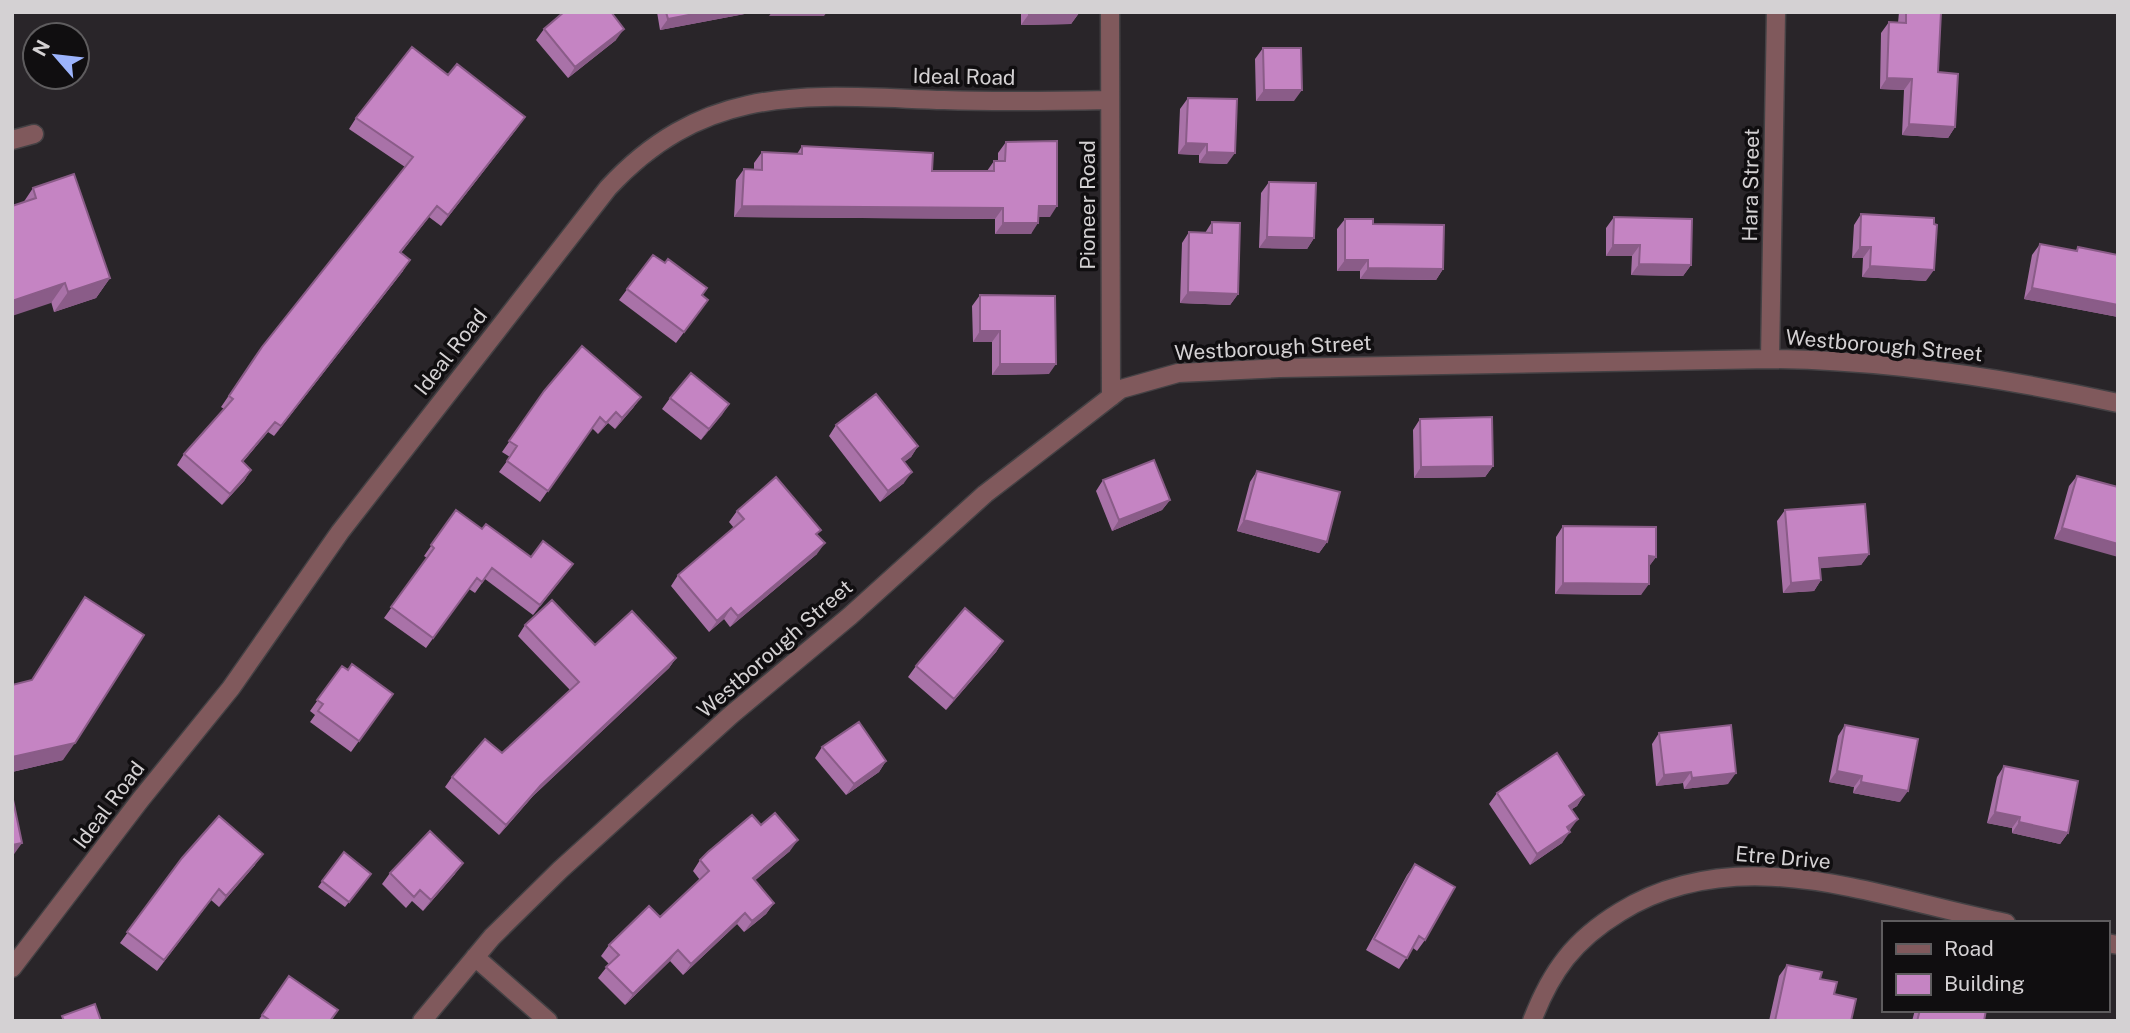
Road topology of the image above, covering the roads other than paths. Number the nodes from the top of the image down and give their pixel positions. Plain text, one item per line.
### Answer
1 (1111, 12) edge
2 (1776, 12) edge
3 (1110, 100) junction
4 (34, 134) dead end
5 (12, 140) edge
6 (1770, 359) junction
7 (1111, 397) junction
8 (2118, 403) edge
9 (1997, 921) edge
10 (475, 957) junction
11 (12, 968) edge
12 (422, 1021) edge
13 (548, 1021) edge
14 (1532, 1021) edge

1 - 3 street, Pioneer Road
2 - 6 street, Hara Street
3 - 7 street, Pioneer Road
3 - 11 street, Ideal Road
4 - 5 street
6 - 7 street, Westborough Street
6 - 8 street, Westborough Street
7 - 10 street, Westborough Street
9 - 14 street, Etre Drive
10 - 12 street, Westborough Street
10 - 13 street

